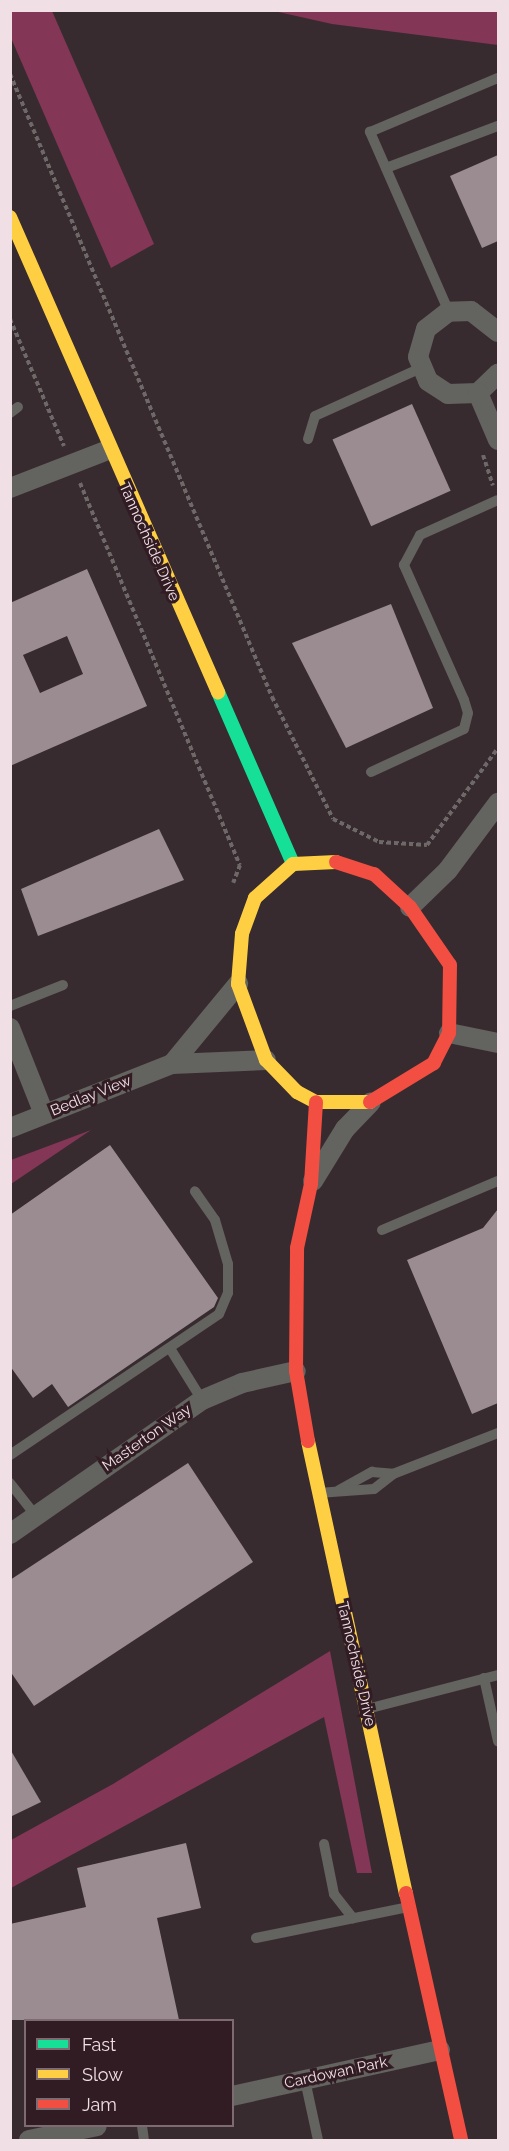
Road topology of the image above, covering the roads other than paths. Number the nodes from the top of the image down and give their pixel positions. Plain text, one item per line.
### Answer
1 (498, 78) edge
2 (498, 126) edge
3 (386, 168) junction
4 (10, 217) edge
5 (449, 312) junction
6 (498, 332) edge
7 (421, 368) junction
8 (498, 374) edge
9 (478, 393) junction
10 (308, 439) dead end
11 (498, 440) edge
12 (108, 450) junction
13 (10, 488) edge
14 (497, 495) edge
15 (371, 772) dead end
16 (498, 803) edge
17 (293, 864) junction
18 (410, 907) junction
19 (238, 984) junction
20 (63, 985) dead end
21 (10, 1006) edge
22 (10, 1028) edge
23 (449, 1033) junction
24 (498, 1043) edge
25 (266, 1060) junction
26 (172, 1064) junction
27 (316, 1102) junction
28 (371, 1102) junction
29 (44, 1114) junction
30 (10, 1128) edge
31 (498, 1181) edge
32 (311, 1184) junction
33 (195, 1191) dead end
34 (382, 1230) dead end
35 (171, 1350) junction
36 (297, 1371) junction
37 (202, 1400) junction
38 (498, 1433) edge
39 (10, 1455) edge
40 (393, 1474) junction
41 (10, 1483) edge
42 (339, 1490) junction
43 (317, 1493) junction
44 (36, 1516) junction
45 (10, 1534) edge
46 (498, 1675) edge
47 (484, 1678) junction
48 (367, 1709) junction
49 (498, 1741) edge
50 (324, 1844) dead end
51 (408, 1907) junction
52 (353, 1918) junction
53 (256, 1938) dead end
54 (440, 2050) junction
55 (305, 2080) junction
56 (234, 2096) edge
57 (92, 2127) edge
58 (28, 2140) edge
59 (318, 2140) edge
60 (461, 2140) edge

1 - 3 lane
2 - 3 lane
3 - 5 lane
4 - 12 street, Tannochside Drive
5 - 6 street
5 - 7 street
7 - 9 street
7 - 10 lane
8 - 9 street
9 - 11 street
12 - 13 street
12 - 17 street, Tannochside Drive
14 - 15 lane
16 - 18 street
17 - 18 street, Tannochside Drive
17 - 19 street
18 - 23 street, Tannochside Drive
19 - 25 street
19 - 26 street, Bedlay View
20 - 21 lane
22 - 29 street
23 - 24 street
23 - 28 street, Tannochside Drive
25 - 26 street, Bedlay View
25 - 27 street
26 - 29 street, Bedlay View
27 - 28 street, Tannochside Drive
27 - 32 street, Tannochside Drive
28 - 32 street, Tannochside Drive
29 - 30 street, Bedlay View
31 - 34 lane
32 - 36 street, Tannochside Drive
33 - 35 lane
35 - 37 lane
35 - 39 lane
36 - 37 street, Masterton Way
36 - 43 street, Tannochside Drive
37 - 44 street, Masterton Way
38 - 40 lane
40 - 42 lane
40 - 42 lane
41 - 44 lane
42 - 43 lane
43 - 48 street, Tannochside Drive
44 - 45 street, Masterton Way
46 - 47 lane
47 - 48 lane
47 - 49 lane
48 - 51 street, Tannochside Drive
50 - 52 lane
51 - 52 lane
51 - 54 street, Tannochside Drive
52 - 53 lane
54 - 55 street, Cardowan Park
54 - 60 street, Tannochside Drive
55 - 56 street, Cardowan Park
55 - 59 lane
57 - 58 street

